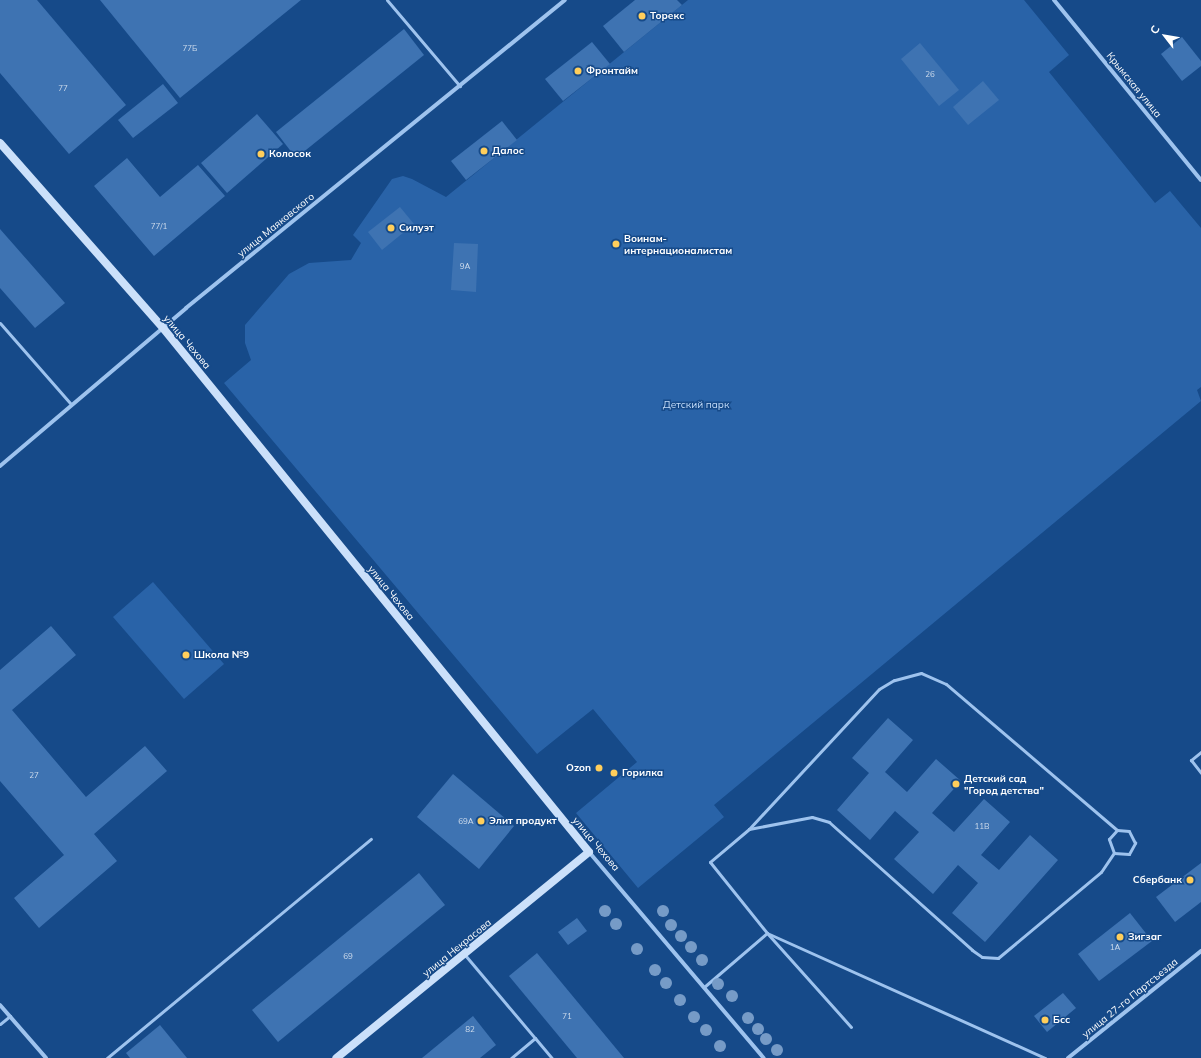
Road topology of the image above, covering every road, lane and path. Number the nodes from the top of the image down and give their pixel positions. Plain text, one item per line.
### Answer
1 (387, 0) edge
2 (565, 0) edge
3 (1054, 0) edge
4 (460, 86) junction
5 (0, 143) edge
6 (1201, 180) edge
7 (0, 323) edge
8 (163, 328) junction
9 (71, 404) junction
10 (0, 466) edge
11 (1201, 752) edge
12 (1201, 773) edge
13 (749, 829) junction
14 (1117, 830) junction
15 (371, 839) dead end
16 (589, 852) junction
17 (1114, 853) junction
18 (768, 932) junction
19 (1201, 951) edge
20 (465, 955) junction
21 (704, 987) junction
22 (0, 1005) edge
23 (10, 1016) junction
24 (0, 1024) edge
25 (851, 1027) dead end
26 (535, 1038) junction
27 (46, 1058) edge
28 (107, 1058) edge
29 (336, 1058) edge
30 (512, 1058) edge
31 (552, 1058) edge
32 (764, 1058) edge
33 (1045, 1058) edge
34 (1068, 1058) edge

1 - 4 lane
2 - 4 street, улица Маяковского
3 - 6 street, Крымская улица
4 - 8 street, улица Маяковского
5 - 8 main road, улица Чехова
7 - 9 lane
8 - 9 street, улица Маяковского
8 - 16 main road, улица Чехова
9 - 10 street, улица Маяковского
11 - 12 lane
13 - 14 lane
13 - 17 lane
13 - 18 lane
14 - 17 lane
14 - 17 lane
15 - 28 lane
16 - 20 main road, улица Некрасова
16 - 21 street, улица Чехова
18 - 21 lane
18 - 25 lane
18 - 33 lane
19 - 34 street, улица 27-го Партсъезда
20 - 26 lane
20 - 29 main road, улица Некрасова
21 - 32 street, улица Чехова
22 - 23 street
23 - 24 lane
23 - 27 street
26 - 30 lane
26 - 31 lane

